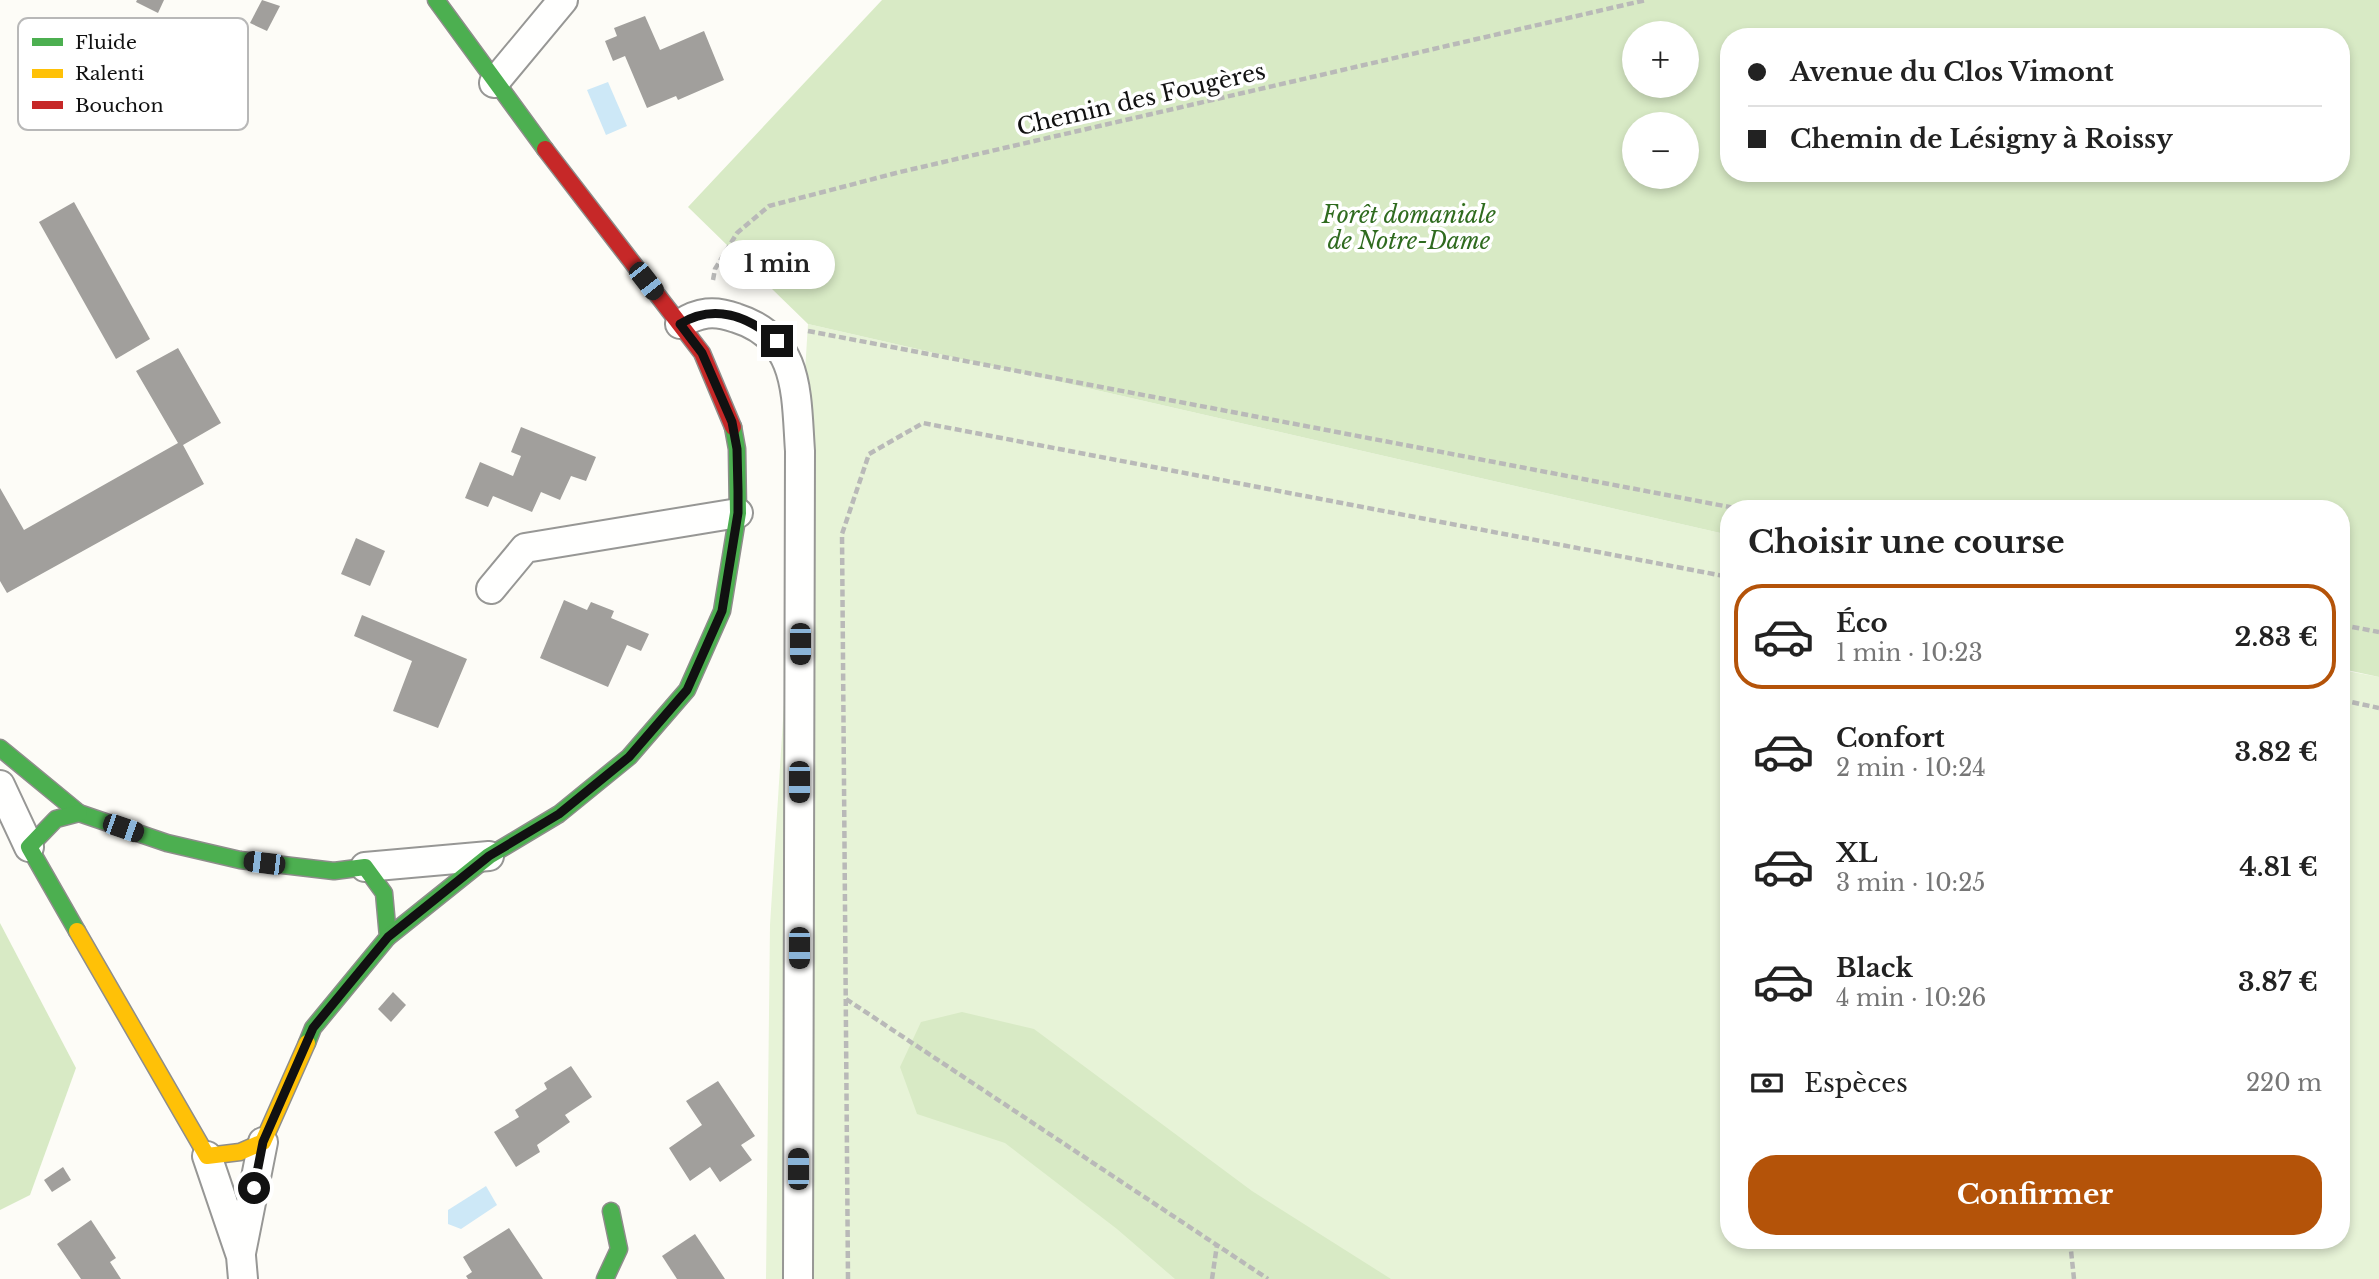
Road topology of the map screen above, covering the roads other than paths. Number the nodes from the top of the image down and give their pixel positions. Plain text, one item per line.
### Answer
1 (436, 0) edge
2 (564, 0) edge
3 (494, 83) junction
4 (680, 324) junction
5 (738, 513) junction
6 (492, 589) dead end
7 (0, 748) edge
8 (0, 785) edge
9 (79, 813) junction
10 (29, 847) junction
11 (489, 856) junction
12 (365, 867) junction
13 (388, 937) junction
14 (263, 1142) junction
15 (207, 1156) junction
16 (611, 1211) dead end
17 (242, 1267) edge
18 (605, 1279) edge
19 (798, 1279) edge

1 - 3 street
2 - 3 street
3 - 4 street
4 - 5 street
4 - 19 street
5 - 6 street
5 - 11 street
7 - 9 street
8 - 10 street
9 - 10 street
9 - 12 street
10 - 15 street
11 - 12 street
11 - 13 street
12 - 13 street
13 - 14 street
14 - 15 street
14 - 17 street
15 - 17 street
16 - 18 street

